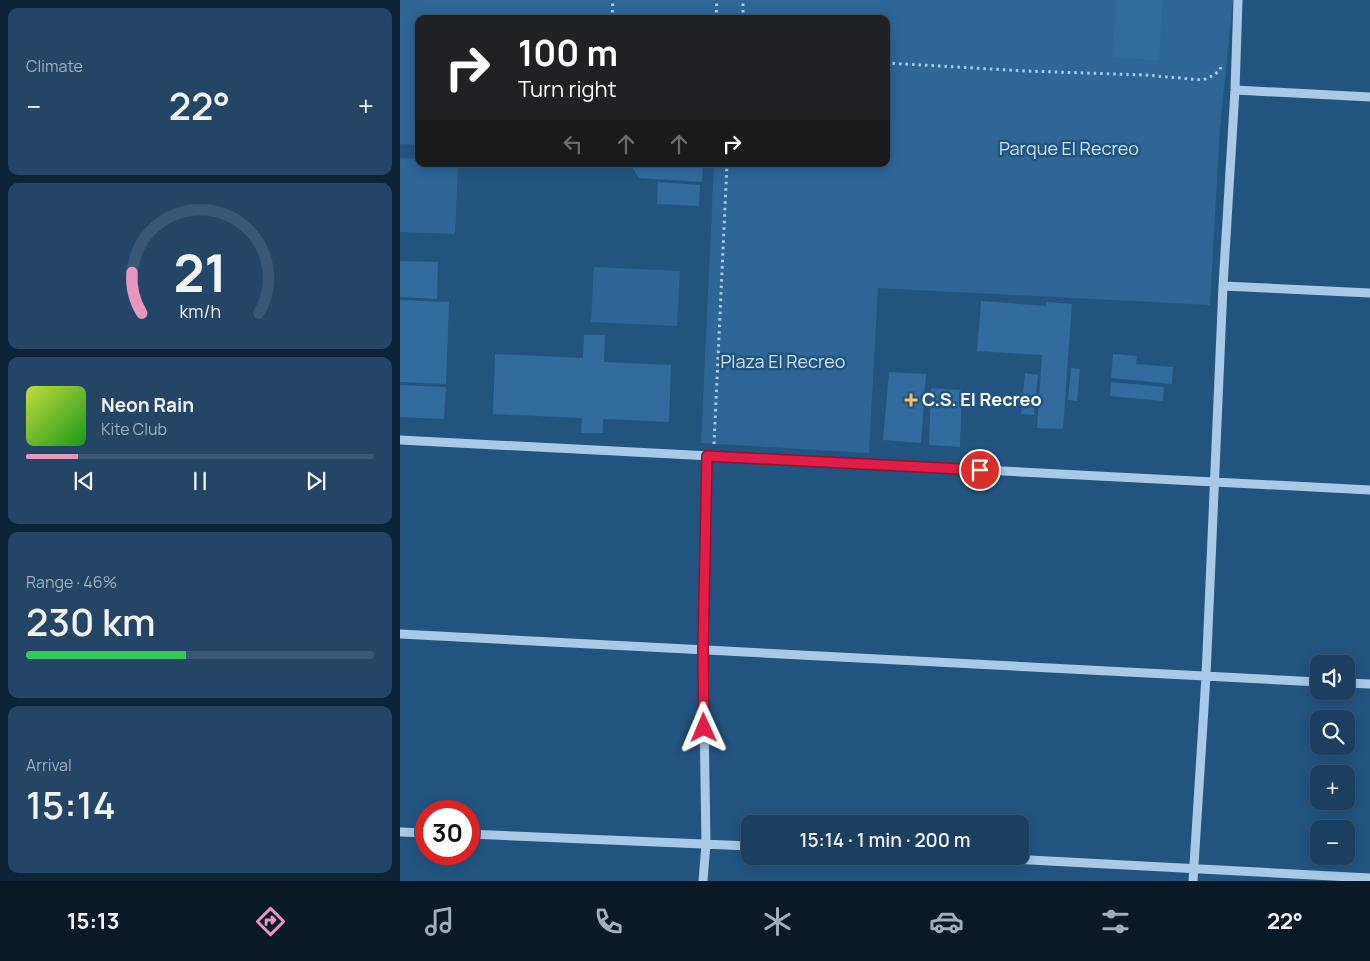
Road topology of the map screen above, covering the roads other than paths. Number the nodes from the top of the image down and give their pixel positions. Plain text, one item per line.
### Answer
1 (1238, 0) edge
2 (1235, 90) junction
3 (1370, 97) edge
4 (1223, 286) junction
5 (1370, 293) edge
6 (400, 440) edge
7 (707, 456) junction
8 (1215, 483) junction
9 (1370, 490) edge
10 (400, 634) edge
11 (703, 651) junction
12 (1206, 676) junction
13 (1310, 682) edge
14 (1355, 683) edge
15 (1370, 684) edge
16 (400, 832) edge
17 (415, 833) edge
18 (480, 834) edge
19 (706, 844) junction
20 (741, 846) edge
21 (1029, 860) edge
22 (1194, 868) junction
23 (1370, 878) edge
24 (703, 881) edge
25 (1193, 881) edge

1 - 2 street
2 - 3 street
2 - 4 street
4 - 5 street
4 - 8 street
6 - 7 street
7 - 8 street
7 - 11 street
8 - 9 street
8 - 12 street
10 - 11 street
11 - 12 street
11 - 19 street
12 - 13 street
12 - 22 street
14 - 15 street
16 - 17 street
18 - 19 street
19 - 20 street
19 - 24 street
21 - 22 street
22 - 23 street
22 - 25 street

